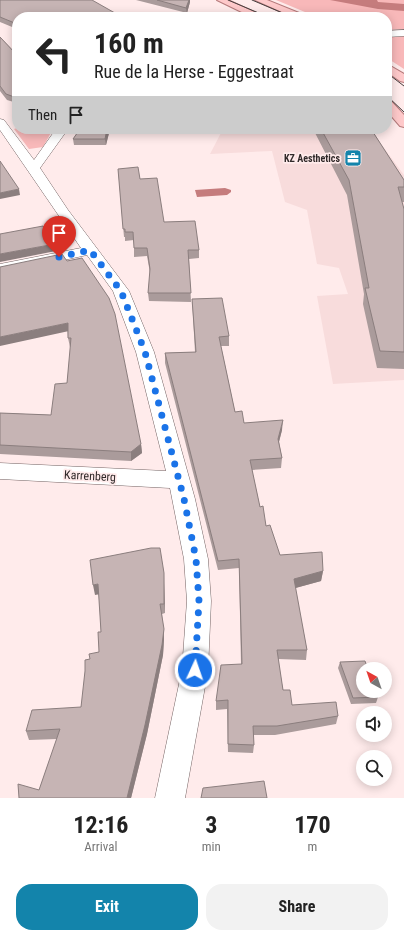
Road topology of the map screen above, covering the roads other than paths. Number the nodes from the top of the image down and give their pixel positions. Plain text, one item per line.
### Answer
1 (221, 0) edge
2 (259, 0) edge
3 (249, 12) edge
4 (289, 12) edge
5 (404, 33) edge
6 (392, 34) edge
7 (392, 71) edge
8 (404, 79) edge
9 (392, 109) edge
10 (404, 122) edge
11 (5, 126) edge
12 (58, 134) edge
13 (34, 168) junction
14 (90, 250) junction
15 (0, 269) edge
16 (0, 472) edge
17 (179, 480) junction
18 (170, 798) edge

1 - 3 main road
2 - 4 main road
5 - 6 street
7 - 8 main road
9 - 10 main road
11 - 13 street
12 - 13 street
13 - 14 street
14 - 15 street
14 - 17 street
16 - 17 street, Karrenberg
17 - 18 street

